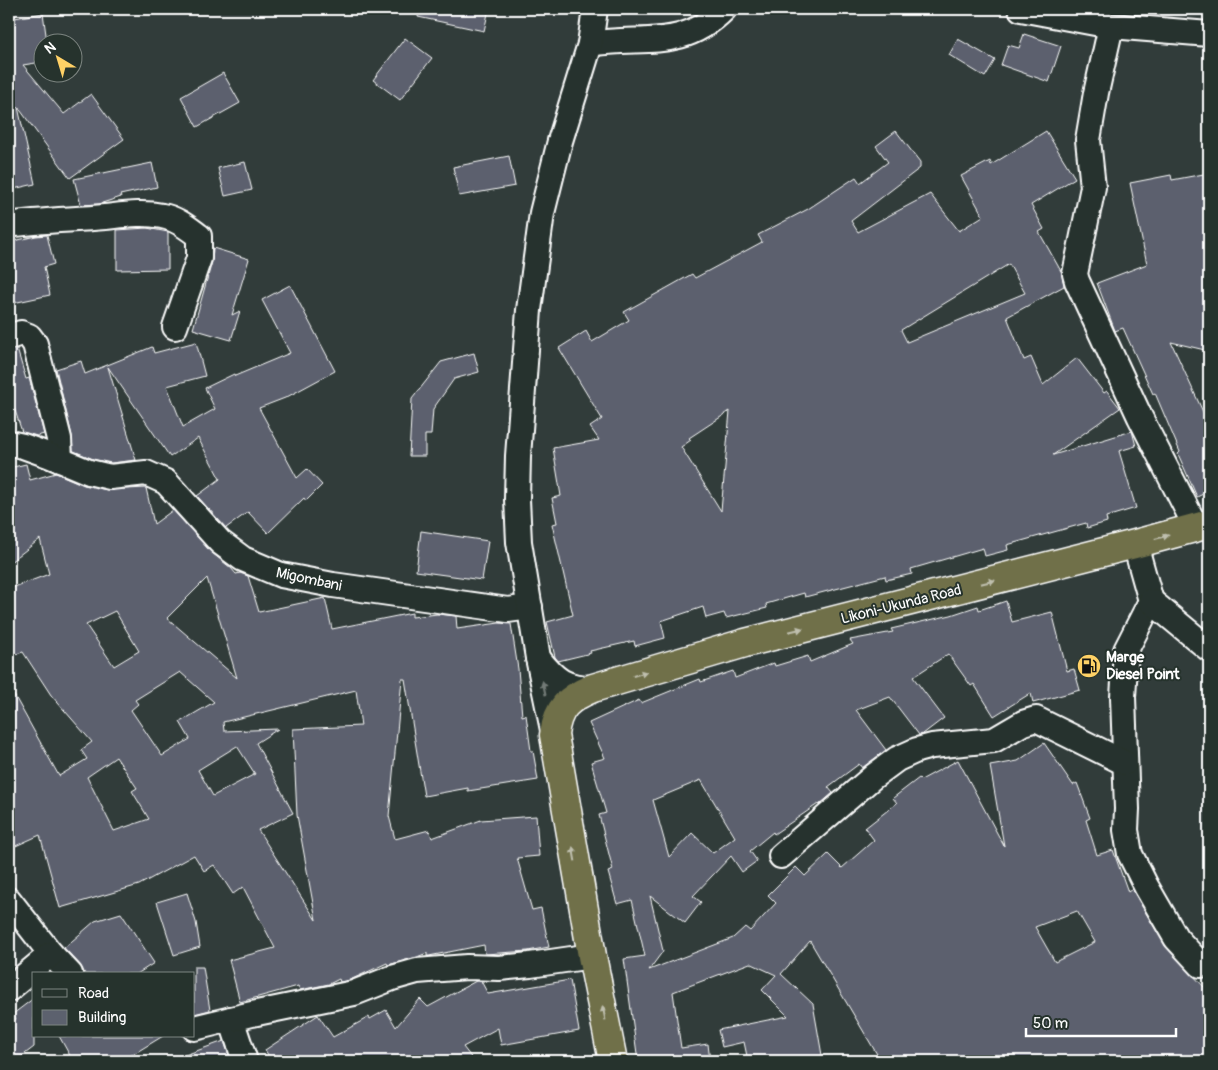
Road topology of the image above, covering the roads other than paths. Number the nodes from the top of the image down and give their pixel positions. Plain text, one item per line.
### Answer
1 (595, 9) edge
2 (724, 9) edge
3 (1020, 9) edge
4 (1111, 26) junction
5 (1209, 34) edge
6 (590, 44) junction
7 (9, 225) edge
8 (176, 327) dead end
9 (9, 337) edge
10 (9, 443) edge
11 (60, 460) junction
12 (1203, 526) edge
13 (1135, 544) junction
14 (1151, 601) junction
15 (530, 608) junction
16 (1209, 649) edge
17 (538, 658) junction
18 (593, 688) junction
19 (554, 736) junction
20 (1125, 764) junction
21 (781, 856) dead end
22 (9, 900) edge
23 (51, 954) junction
24 (592, 956) junction
25 (1201, 964) dead end
26 (68, 972) edge
27 (9, 989) edge
28 (231, 1019) junction
29 (195, 1028) edge
30 (244, 1061) edge
31 (613, 1061) edge

1 - 6 street
2 - 6 street
3 - 4 street
4 - 5 street
4 - 12 street
6 - 15 street
7 - 8 street
9 - 11 street
10 - 11 street, Migombani
11 - 15 street, Migombani
13 -> 12 highway, Likoni-Ukunda Road
13 - 14 street
18 -> 13 highway, Likoni-Ukunda Road
14 - 16 street
14 - 20 street
15 - 17 street
17 - 18 street
19 -> 17 street
18 - 19 highway, Likoni-Ukunda Road
24 -> 19 highway
20 - 21 street
20 - 25 street
22 - 23 street
23 - 26 street
23 - 27 street
24 - 28 street
31 -> 24 highway
28 - 29 street
28 - 30 street

